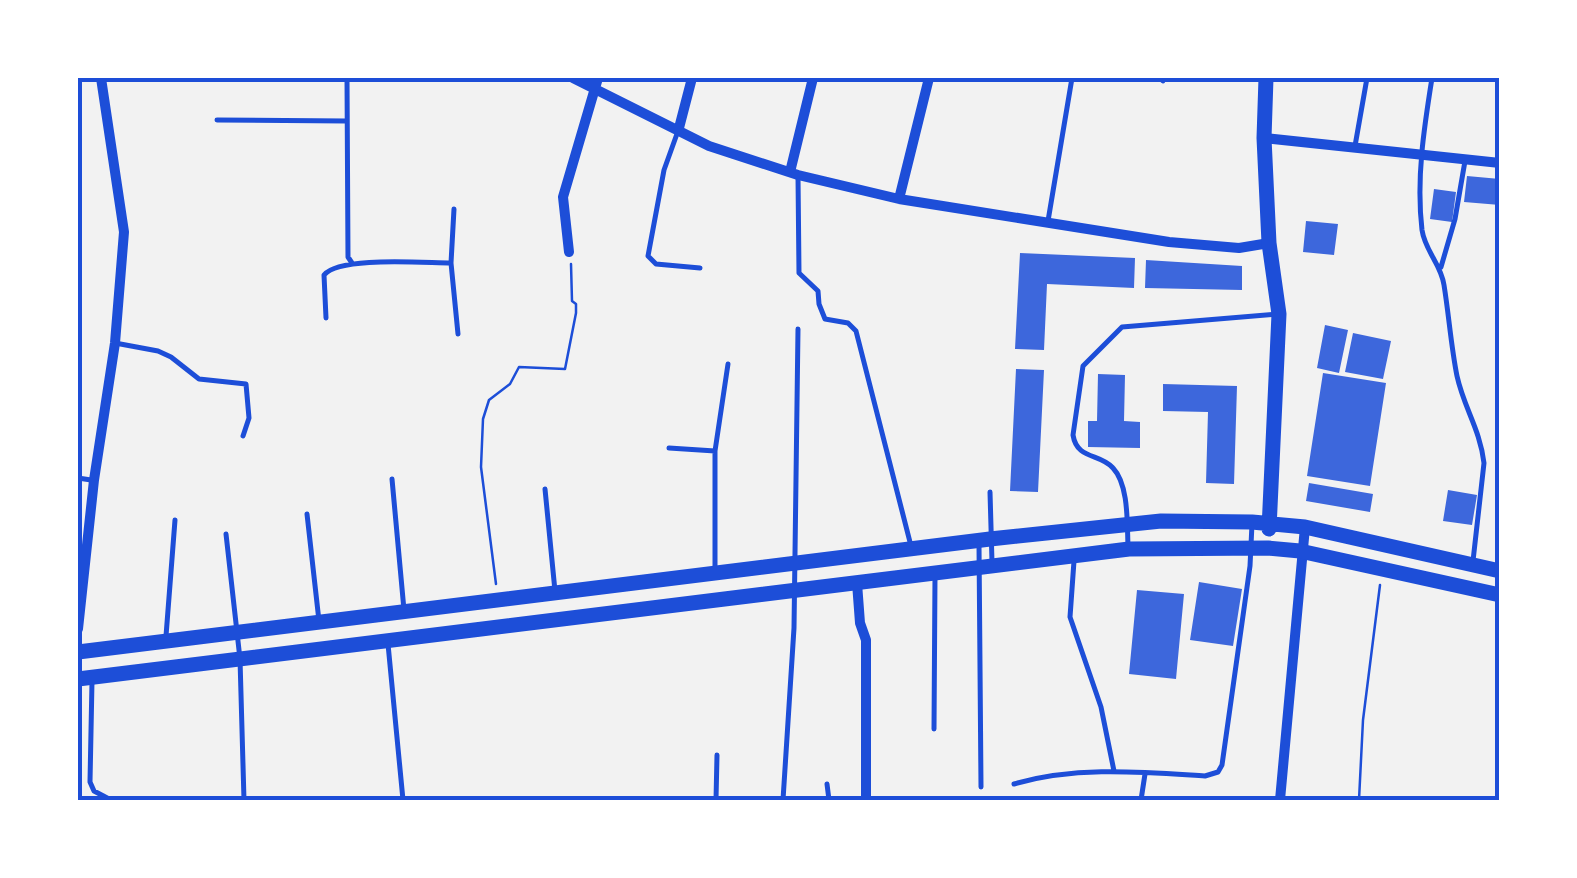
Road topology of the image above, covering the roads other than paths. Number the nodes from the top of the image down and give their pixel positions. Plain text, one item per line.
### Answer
1 (101, 78) edge
2 (347, 78) edge
3 (573, 78) edge
4 (692, 78) edge
5 (813, 78) edge
6 (929, 78) edge
7 (1072, 78) edge
8 (1266, 78) edge
9 (1367, 78) edge
10 (1432, 78) edge
11 (596, 83) edge
12 (217, 120) dead end
13 (346, 121) junction
14 (680, 128) junction
15 (1264, 138) junction
16 (1355, 146) junction
17 (1420, 155) junction
18 (1465, 160) junction
19 (1500, 163) edge
20 (794, 174) junction
21 (899, 199) junction
22 (454, 209) dead end
23 (1048, 224) junction
24 (1269, 243) junction
25 (569, 252) road end
26 (352, 262) junction
27 (451, 263) junction
28 (1441, 267) junction
29 (700, 268) dead end
30 (1279, 314) junction
31 (326, 318) dead end
32 (798, 329) dead end
33 (458, 334) dead end
34 (116, 343) junction
35 (728, 364) dead end
36 (243, 436) dead end
37 (669, 448) dead end
38 (715, 451) junction
39 (78, 478) edge
40 (392, 479) dead end
41 (94, 480) junction
42 (545, 489) dead end
43 (990, 492) dead end
44 (308, 514) dead end
45 (175, 520) dead end
46 (1252, 522) junction
47 (1269, 522) junction
48 (1127, 523) junction
49 (1304, 526) junction
50 (1075, 530) junction
51 (226, 534) dead end
52 (984, 540) junction
53 (1251, 548) junction
54 (1268, 548) junction
55 (912, 549) junction
56 (1128, 549) junction
57 (1300, 551) junction
58 (1075, 554) junction
59 (796, 564) junction
60 (1472, 564) junction
61 (986, 566) junction
62 (1500, 570) edge
63 (936, 573) junction
64 (715, 574) junction
65 (644, 582) junction
66 (857, 582) junction
67 (794, 590) junction
68 (555, 594) junction
69 (1500, 595) edge
70 (452, 608) junction
71 (646, 610) junction
72 (404, 614) junction
73 (319, 624) junction
74 (78, 630) edge
75 (454, 633) junction
76 (237, 634) junction
77 (388, 642) junction
78 (166, 644) junction
79 (78, 652) edge
80 (240, 660) junction
81 (85, 679) edge
82 (934, 729) dead end
83 (717, 755) dead end
84 (1114, 771) junction
85 (1145, 773) junction
86 (828, 784) dead end
87 (1014, 784) dead end
88 (982, 787) dead end
89 (111, 800) edge
90 (244, 800) edge
91 (403, 800) edge
92 (716, 800) edge
93 (783, 800) edge
94 (829, 800) edge
95 (866, 800) edge
96 (1141, 800) edge
97 (1280, 800) edge

1 - 34 street
2 - 13 lane
3 - 11 street
4 - 14 street
5 - 20 street
6 - 21 street
7 - 23 lane
8 - 15 main road
9 - 16 lane
10 - 17 lane
11 - 14 street
11 - 25 street
12 - 13 lane
13 - 26 lane
14 - 20 street
14 - 29 lane
15 - 16 street
15 - 24 main road
16 - 17 street
17 - 18 street
17 - 28 lane
18 - 19 street
18 - 28 lane
20 - 21 street
20 - 55 lane
21 - 23 street
22 - 27 lane
23 - 24 street
24 - 30 main road
26 - 27 lane
26 - 31 lane
27 - 33 lane
28 - 60 lane
30 - 47 main road
30 - 48 lane
32 - 59 lane
34 - 36 lane
34 - 41 street
35 - 38 lane
37 - 38 lane
38 - 64 lane
39 - 41 lane
40 - 72 lane
41 - 74 street
42 - 68 lane
43 - 52 lane
44 - 73 lane
45 - 78 lane
46 - 47 main road
46 - 48 main road
46 - 53 lane
47 - 49 main road
47 - 54 main road
48 - 50 main road
48 - 56 lane
49 - 57 street
49 - 60 main road
50 - 52 main road
50 - 58 lane
51 - 76 lane
52 - 55 main road
52 - 61 lane
52 - 61 lane
53 - 54 main road
53 - 56 main road
53 - 85 lane
54 - 57 main road
55 - 59 main road
56 - 58 main road
57 - 69 main road
57 - 97 street
58 - 61 main road
58 - 84 lane
59 - 64 main road
59 - 67 lane
60 - 62 main road
61 - 63 main road
61 - 88 lane
63 - 66 main road
63 - 82 lane
64 - 65 main road
65 - 68 main road
65 - 71 main road
66 - 67 main road
66 - 95 street
67 - 71 main road
67 - 93 lane
68 - 70 main road
70 - 72 main road
70 - 75 main road
71 - 75 main road
72 - 73 main road
73 - 76 main road
75 - 77 main road
76 - 78 main road
76 - 80 lane
77 - 80 main road
77 - 91 lane
78 - 79 main road
80 - 81 main road
80 - 90 lane
81 - 89 lane
83 - 92 lane
84 - 85 lane
84 - 87 lane
85 - 96 lane
86 - 94 lane

